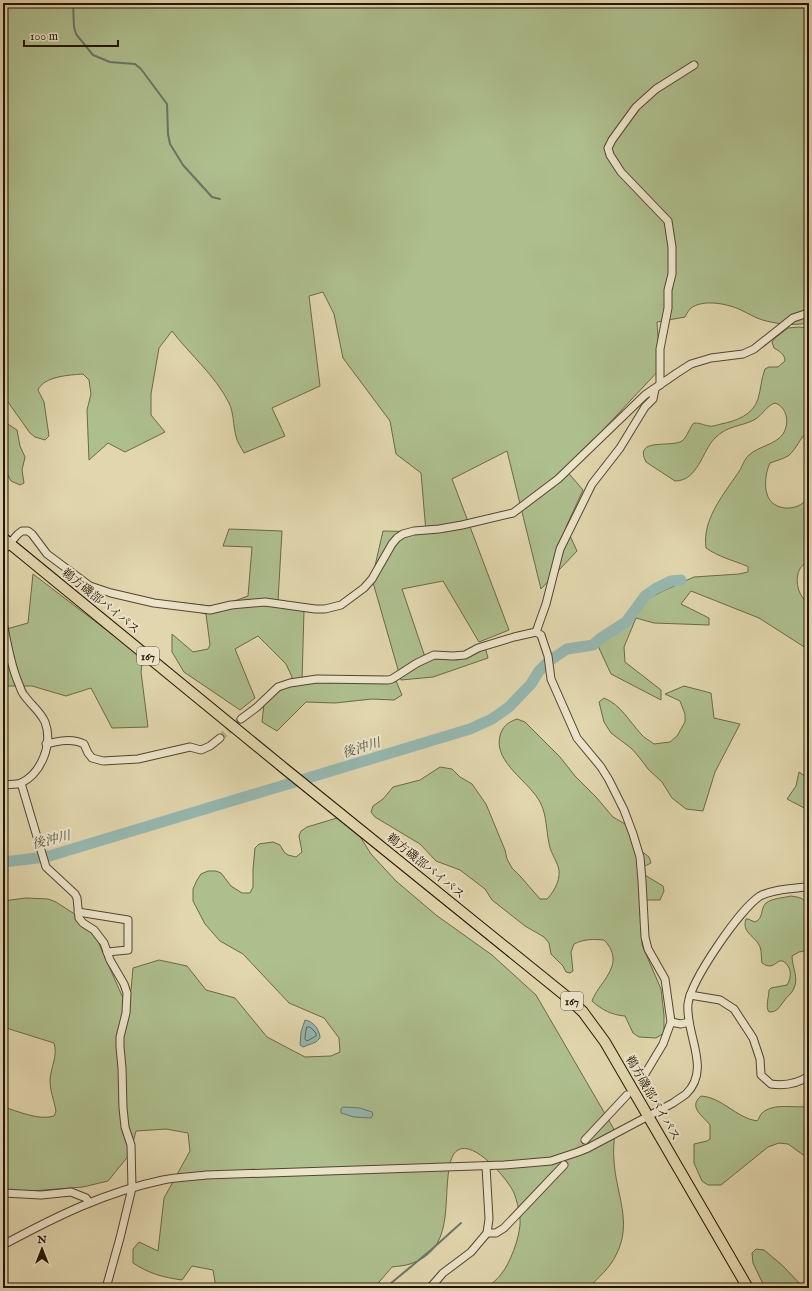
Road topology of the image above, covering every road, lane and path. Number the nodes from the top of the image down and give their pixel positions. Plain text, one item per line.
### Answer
1 (694, 65) dead end
2 (809, 314) edge
3 (658, 387) junction
4 (7, 541) edge
5 (3, 551) edge
6 (3, 622) edge
7 (536, 632) junction
8 (241, 718) tunnel mouth
9 (220, 738) tunnel mouth
10 (46, 744) junction
11 (21, 783) junction
12 (3, 785) edge
13 (809, 885) edge
14 (78, 912) junction
15 (107, 952) junction
16 (690, 994) junction
17 (671, 1022) junction
18 (689, 1022) junction
19 (809, 1076) edge
20 (642, 1079) dead end
21 (627, 1095) dead end
22 (648, 1115) junction
23 (585, 1140) tunnel mouth
24 (564, 1165) tunnel mouth
25 (486, 1166) junction
26 (132, 1188) junction
27 (3, 1193) edge
28 (89, 1202) junction
29 (487, 1233) junction
30 (3, 1245) edge
31 (106, 1288) edge
32 (430, 1288) edge
33 (748, 1288) edge

1 - 3 street
2 - 3 street
3 - 4 street
3 - 7 street
4 - 5 street
4 - 22 highway, 鵜方磯部バイパス / 167
6 - 10 street
7 - 8 street
7 - 17 street
9 - 10 street
10 - 11 street
11 - 12 street
11 - 14 street
13 - 16 street
14 - 15 street
14 - 15 street
15 - 26 street
16 - 18 street
16 - 19 street
17 - 18 street
17 - 20 street
18 - 22 street
21 - 23 street
22 - 25 street
22 - 33 highway, 鵜方磯部バイパス / 167
24 - 29 street
25 - 26 street
25 - 29 street
26 - 28 street
26 - 31 street
27 - 28 street
28 - 30 street
29 - 32 street

